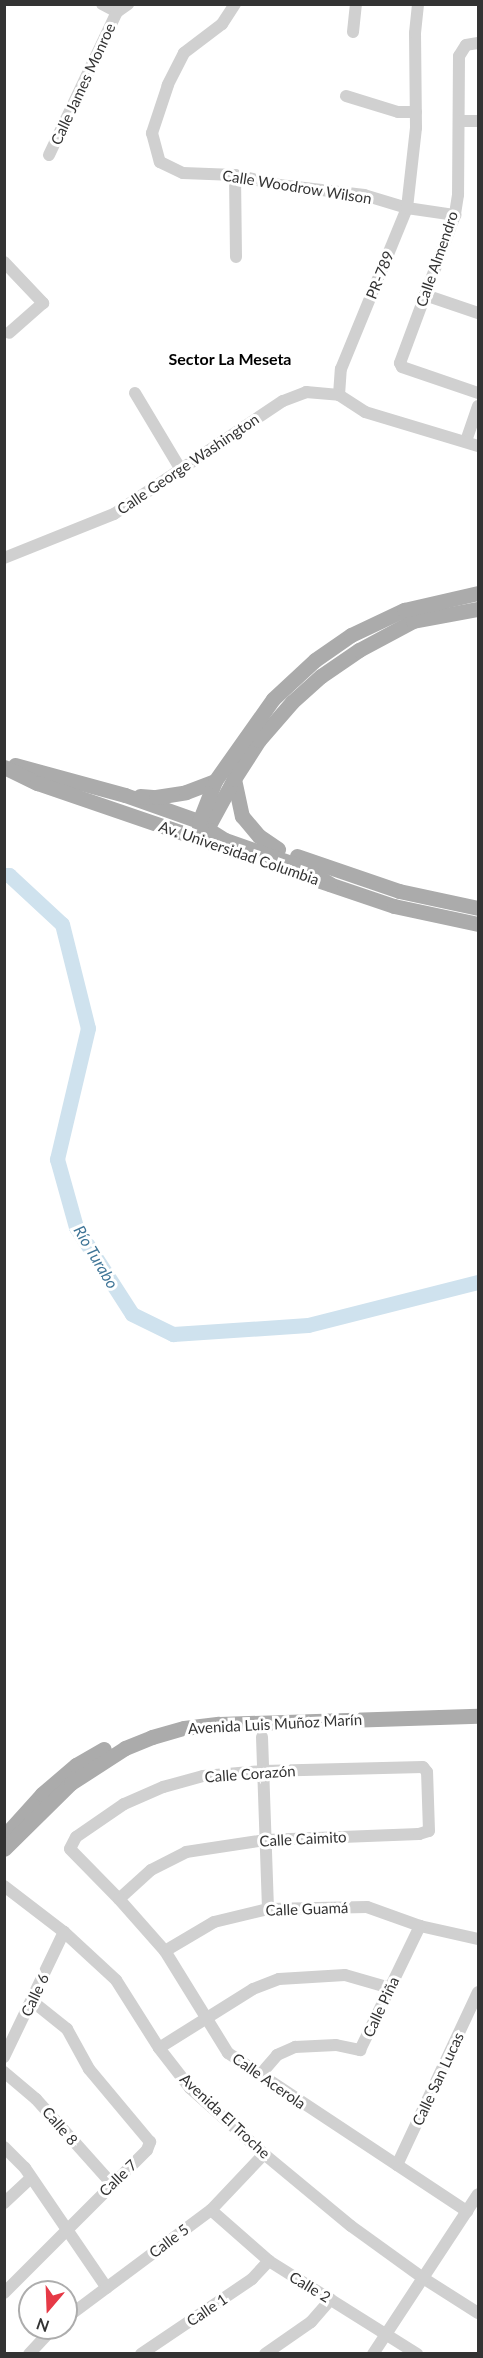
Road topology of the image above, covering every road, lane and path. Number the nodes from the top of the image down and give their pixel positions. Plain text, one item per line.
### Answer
1 (102, 4) edge
2 (128, 4) edge
3 (235, 4) edge
4 (356, 4) edge
5 (418, 4) edge
6 (117, 12) junction
7 (353, 32) dead end
8 (478, 43) edge
9 (346, 96) dead end
10 (416, 112) junction
11 (460, 121) junction
12 (478, 121) edge
13 (49, 155) dead end
14 (235, 175) junction
15 (407, 208) junction
16 (454, 215) junction
17 (236, 256) dead end
18 (4, 262) edge
19 (425, 295) junction
20 (478, 313) edge
21 (9, 333) dead end
22 (135, 393) dead end
23 (478, 393) edge
24 (339, 395) junction
25 (478, 406) edge
26 (475, 444) edge
27 (181, 470) junction
28 (4, 558) edge
29 (478, 593) edge
30 (478, 609) edge
31 (4, 765) edge
32 (234, 779) junction
33 (215, 781) junction
34 (125, 795) junction
35 (90, 801) junction
36 (204, 824) junction
37 (278, 849) junction
38 (330, 884) junction
39 (478, 909) edge
40 (478, 924) edge
41 (478, 1706) edge
42 (457, 1711) junction
43 (478, 1716) edge
44 (193, 1722) junction
45 (262, 1737) dead end
46 (416, 1767) joint
47 (263, 1771) junction
48 (4, 1836) edge
49 (265, 1840) junction
50 (4, 1849) edge
51 (70, 1849) joint
52 (4, 1886) edge
53 (119, 1899) junction
54 (268, 1909) junction
55 (420, 1926) junction
56 (64, 1932) junction
57 (478, 1939) edge
58 (165, 1951) junction
59 (390, 1988) junction
60 (478, 1992) edge
61 (32, 2001) junction
62 (474, 2012) edge
63 (205, 2019) junction
64 (159, 2048) junction
65 (4, 2057) edge
66 (4, 2072) edge
67 (259, 2076) junction
68 (4, 2147) edge
69 (264, 2154) junction
70 (397, 2165) junction
71 (30, 2179) junction
72 (112, 2184) junction
73 (478, 2194) edge
74 (4, 2203) edge
75 (211, 2210) junction
76 (467, 2211) junction
77 (67, 2228) junction
78 (268, 2261) junction
79 (423, 2278) junction
80 (107, 2288) junction
81 (4, 2293) edge
82 (331, 2299) junction
83 (78, 2309) edge
84 (478, 2313) edge
85 (388, 2334) junction
86 (42, 2340) edge
87 (29, 2354) edge
88 (141, 2354) edge
89 (265, 2354) edge
90 (373, 2354) edge
91 (417, 2354) edge

1 - 6 street
2 - 6 street
3 - 14 street, Calle Woodrow Wilson
4 - 7 street
5 - 10 street, PR-789 / PR-789
6 - 13 street, Calle James Monroe
8 - 11 street, Calle Almendro
9 - 10 street
10 - 15 street, PR-789 / PR-789
11 - 12 street
11 - 16 street, Calle Almendro
14 - 15 street, Calle Woodrow Wilson
14 - 17 street
15 - 16 street, Calle Woodrow Wilson
15 - 24 street, PR-789 / PR-789
16 - 19 street, Calle Almendro
18 - 21 street
19 - 20 street
19 - 23 street, Calle Almendro
22 - 27 street
24 - 26 street
24 - 27 street, Calle George Washington
25 - 26 street
27 - 28 street, Calle George Washington
29 - 33 main road
30 - 32 main road
31 - 34 main road, Av. Universidad Columbia
31 - 35 main road, Av. Universidad Columbia
32 - 36 main road
32 - 37 main road
33 - 34 main road
33 - 36 main road
34 - 36 main road, Av. Universidad Columbia
35 - 36 main road
35 - 38 main road, Av. Universidad Columbia
36 - 37 main road, Av. Universidad Columbia
36 - 38 main road
37 - 39 main road, Av. Universidad Columbia
38 - 40 main road, Av. Universidad Columbia
41 - 42 main road, Avenida Luis Muñoz Marín
42 - 43 main road, Avenida Luis Muñoz Marín
42 - 44 main road, Avenida Luis Muñoz Marín
44 - 48 main road, Avenida Luis Muñoz Marín
44 - 50 main road, Avenida Luis Muñoz Marín
45 - 47 street
46 - 47 street, Calle Corazón
46 - 49 street, Calle Caimito
47 - 49 street
47 - 51 street, Calle Corazón
49 - 53 street, Calle Caimito
49 - 54 street
51 - 53 street, Calle Acerola
52 - 56 street, Avenida El Troche
53 - 58 street, Calle Acerola
54 - 55 street, Calle Guamá
54 - 58 street, Calle Guamá
55 - 57 street, Calle Guamá
55 - 59 street, Calle Piña
56 - 61 street, Calle 6
56 - 64 street, Avenida El Troche
58 - 63 street, Calle Acerola
59 - 63 street
59 - 67 street, Calle Piña
60 - 62 street, Calle San Lucas
61 - 65 street, Calle 6
61 - 72 street, Calle 7
62 - 70 street, Calle San Lucas
63 - 64 street
63 - 67 street, Calle Acerola
64 - 69 street, Avenida El Troche
66 - 72 street, Calle 8
67 - 70 street, Calle Acerola
68 - 71 street
69 - 75 street, Calle 5
69 - 79 street, Avenida El Troche
70 - 76 street, Calle Acerola
71 - 74 street
71 - 77 street
72 - 77 street, Calle 7
73 - 76 street
75 - 78 street, Calle 2
75 - 80 street, Calle 5
76 - 79 street
77 - 80 street
77 - 81 street, Calle 7
78 - 82 street, Calle 2
78 - 88 street, Calle 1
79 - 84 street, Avenida El Troche
79 - 85 street
80 - 83 street, Calle 5
82 - 85 street, Calle 2
82 - 89 street
85 - 90 street
85 - 91 street, Calle 2
86 - 87 street

